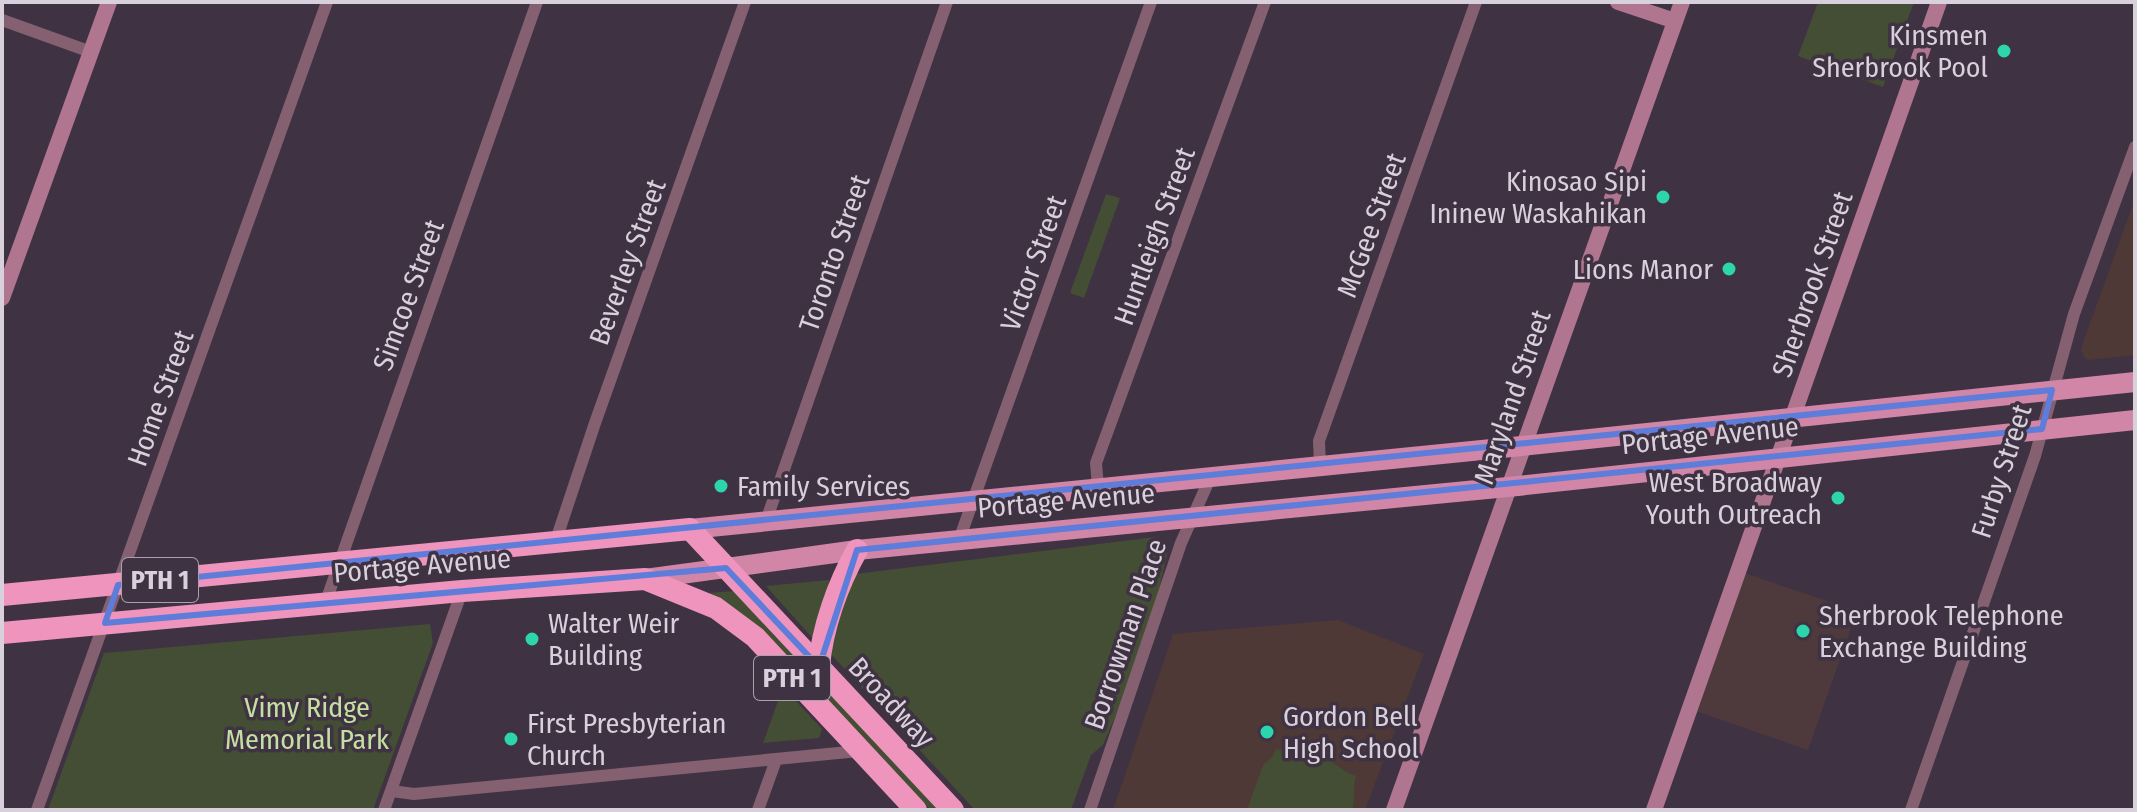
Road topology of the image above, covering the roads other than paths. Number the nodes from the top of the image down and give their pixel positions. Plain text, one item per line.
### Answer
1 (109, 2) edge
2 (327, 2) edge
3 (537, 2) edge
4 (745, 2) edge
5 (947, 2) edge
6 (1151, 2) edge
7 (1265, 2) edge
8 (1476, 2) edge
9 (1618, 2) edge
10 (1682, 2) edge
11 (1939, 2) edge
12 (2, 20) edge
13 (1675, 21) junction
14 (91, 52) junction
15 (2135, 147) edge
16 (2, 298) edge
17 (2135, 382) edge
18 (2052, 390) junction
19 (1792, 417) junction
20 (2135, 420) edge
21 (2042, 429) junction
22 (1522, 446) junction
23 (1778, 458) junction
24 (1320, 465) junction
25 (1211, 476) junction
26 (1098, 487) junction
27 (1508, 487) junction
28 (974, 500) junction
29 (1192, 518) junction
30 (766, 521) junction
31 (690, 529) junction
32 (556, 540) junction
33 (959, 540) junction
34 (857, 550) junction
35 (338, 562) junction
36 (726, 568) junction
37 (645, 579) junction
38 (118, 585) junction
39 (462, 591) junction
40 (2, 595) edge
41 (325, 604) junction
42 (105, 623) junction
43 (2, 633) edge
44 (819, 667) junction
45 (859, 751) junction
46 (776, 760) junction
47 (392, 791) junction
48 (37, 810) edge
49 (384, 810) edge
50 (758, 810) edge
51 (916, 810) edge
52 (953, 810) edge
53 (1090, 810) edge
54 (1394, 810) edge
55 (1654, 810) edge
56 (1911, 810) edge

1 - 14 main road
2 - 38 street, Home Street
3 - 35 street, Simcoe Street
4 - 32 street, Beverley Street
5 - 30 street, Toronto Street
6 - 28 street, Victor Street
7 - 26 street, Huntleigh Street
8 - 24 street, McGee Street
9 - 13 main road
10 - 13 main road, Maryland Street
11 - 19 main road, Sherbrook Street
12 - 14 street
13 - 22 main road, Maryland Street
14 - 16 main road
15 - 18 street, Furby Street
17 - 18 main road, Portage Avenue
18 - 19 main road, Portage Avenue
18 - 21 street, Furby Street
19 - 22 main road, Portage Avenue
19 - 23 main road, Sherbrook Street
20 - 21 main road, Portage Avenue
21 - 23 main road, Portage Avenue
21 - 56 street, Furby Street
22 - 24 main road, Portage Avenue
22 - 27 main road, Maryland Street
23 - 27 main road, Portage Avenue
23 - 55 main road, Sherbrook Street
24 - 25 main road, Portage Avenue
25 - 26 main road, Portage Avenue
25 - 29 street, Borrowman Place
26 - 28 main road, Portage Avenue
27 - 29 main road, Portage Avenue
27 - 54 main road, Maryland Street
28 - 30 main road, Portage Avenue
28 - 33 street, Victor Street
29 - 33 main road, Portage Avenue
29 - 53 street, Borrowman Place
30 - 31 main road, Portage Avenue
31 - 32 highway, Portage Avenue / PTH 1
31 - 36 highway, Broadway / PTH 1
32 - 35 highway, Portage Avenue / PTH 1
33 - 34 main road, Portage Avenue
34 - 36 main road, Portage Avenue
34 - 44 highway
35 - 38 highway, Portage Avenue / PTH 1
35 - 41 street, Simcoe Street
36 - 37 main road, Portage Avenue
36 - 44 highway, Broadway / PTH 1
37 - 39 highway, Portage Avenue / PTH 1
37 - 45 highway, Broadway / PTH 1
38 - 40 highway, Portage Avenue / PTH 1
38 - 42 street, Home Street
39 - 41 highway, Portage Avenue / PTH 1
39 - 47 street
41 - 42 highway, Portage Avenue / PTH 1
42 - 43 highway, Portage Avenue / PTH 1
42 - 48 street, Home Street
44 - 52 highway, Broadway / PTH 1
45 - 46 street
45 - 51 highway, Broadway / PTH 1
46 - 47 street
46 - 50 street
47 - 49 street

